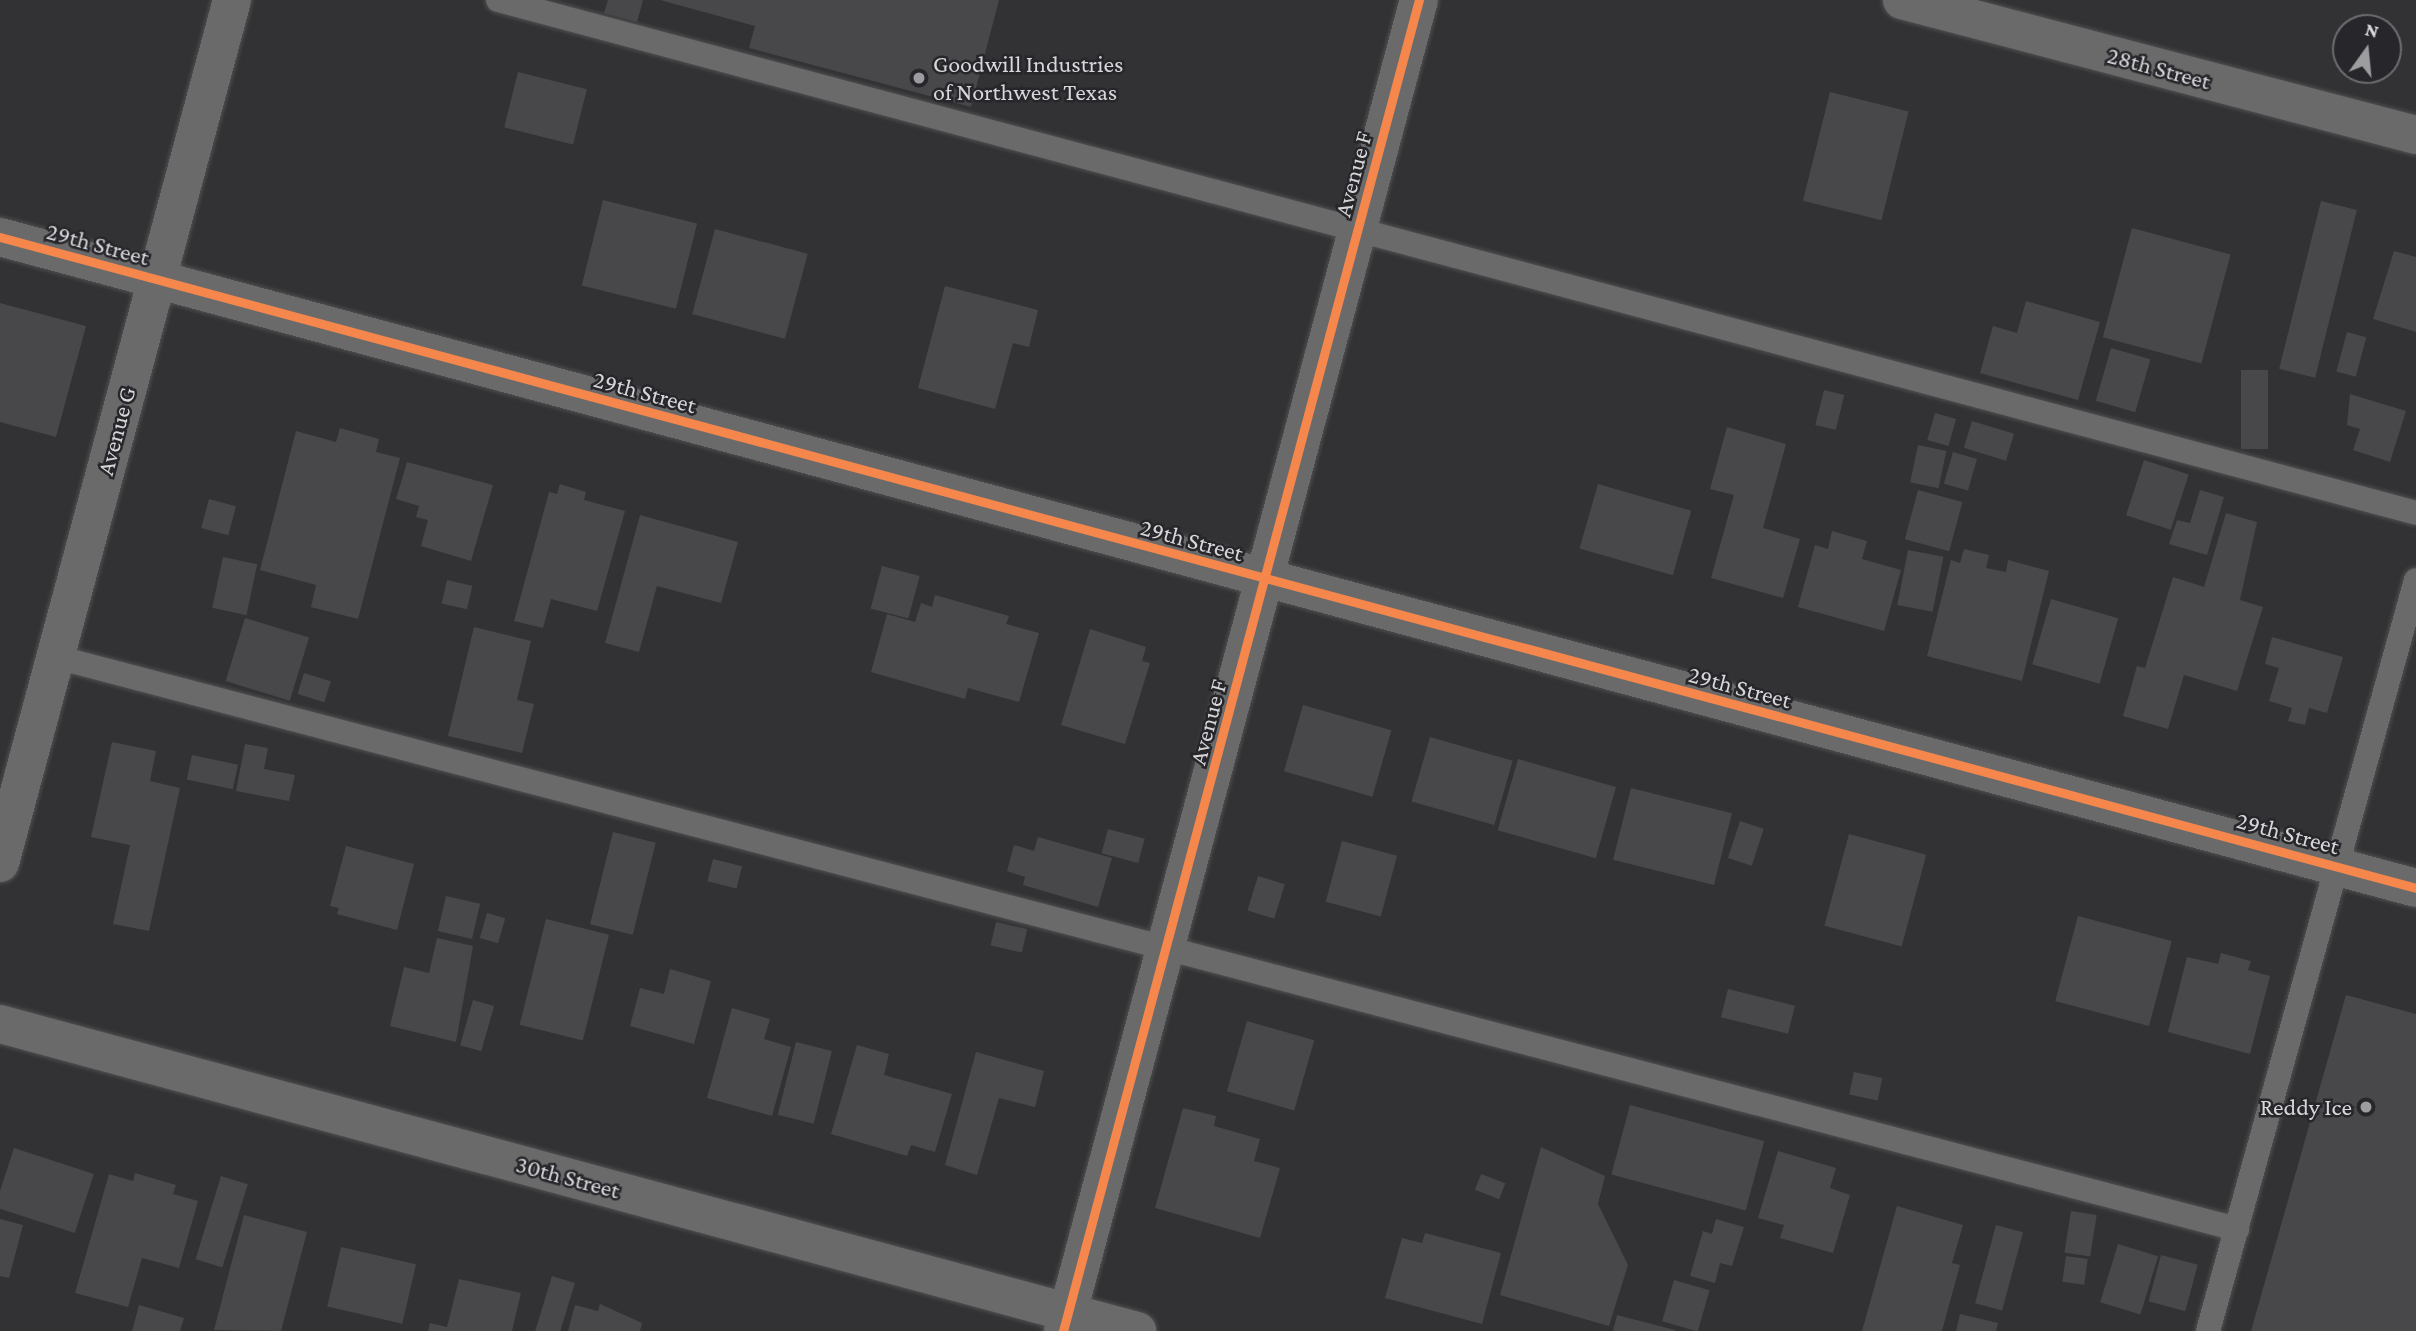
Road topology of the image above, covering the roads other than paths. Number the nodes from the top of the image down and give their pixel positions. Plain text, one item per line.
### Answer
1 (232, 0) edge
2 (498, 0) edge
3 (1419, 0) edge
4 (1902, 0) edge
5 (2416, 135) edge
6 (1357, 231) junction
7 (0, 237) edge
8 (156, 279) junction
9 (2416, 513) edge
10 (1267, 580) junction
11 (2416, 580) edge
12 (56, 657) junction
13 (0, 863) edge
14 (2337, 867) junction
15 (2416, 888) edge
16 (1167, 948) junction
17 (0, 1024) edge
18 (2237, 1229) junction
19 (1065, 1322) edge
20 (1137, 1331) edge
21 (2208, 1331) edge

1 - 8 street, Avenue G
2 - 6 lane
3 - 6 street, Avenue F
4 - 5 street, 28th Street
6 - 9 lane
6 - 10 street, Avenue F
7 - 8 street, 29th Street
8 - 10 street, 29th Street
8 - 12 street, Avenue G
10 - 14 street, 29th Street
10 - 16 street, Avenue F
11 - 14 lane
12 - 13 street, Avenue G
12 - 16 lane
14 - 15 street, 29th Street
14 - 18 lane
16 - 18 lane
16 - 19 street, Avenue F
17 - 19 street, 30th Street
18 - 21 lane
19 - 20 street, 30th Street

